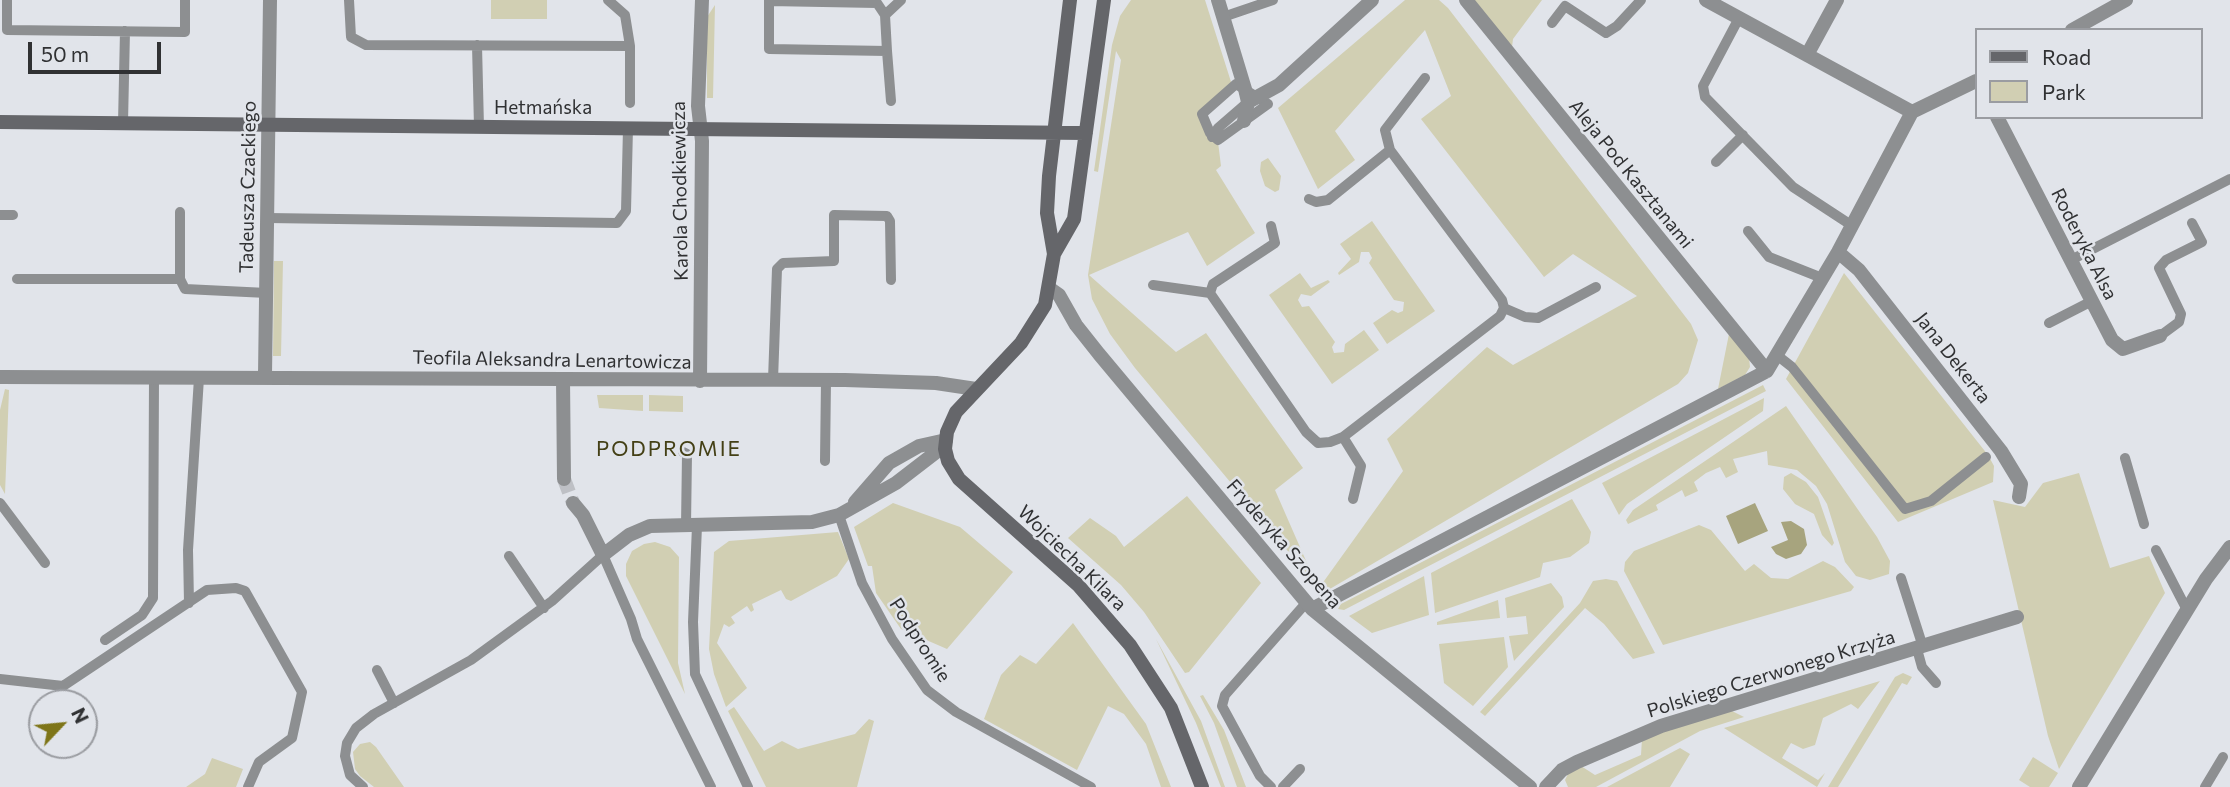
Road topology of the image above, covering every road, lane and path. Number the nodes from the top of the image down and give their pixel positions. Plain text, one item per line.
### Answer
1 (7, 0) edge
2 (185, 0) edge
3 (270, 0) edge
4 (349, 0) edge
5 (608, 0) edge
6 (702, 0) edge
7 (769, 0) edge
8 (901, 0) edge
9 (1070, 0) edge
10 (1104, 0) edge
11 (1218, 0) edge
12 (1273, 0) edge
13 (1372, 0) edge
14 (1466, 0) edge
15 (1641, 0) edge
16 (1706, 0) edge
17 (1837, 0) edge
18 (2126, 0) edge
19 (885, 15) junction
20 (1223, 17) junction
21 (1739, 18) junction
22 (1552, 23) dead end
23 (2076, 28) edge
24 (125, 32) junction
25 (477, 45) junction
26 (630, 46) junction
27 (887, 51) junction
28 (1807, 55) junction
29 (1425, 78) dead end
30 (1974, 82) edge
31 (1251, 96) junction
32 (891, 101) dead end
33 (630, 103) dead end
34 (1912, 112) junction
35 (1998, 119) edge
36 (1244, 121) joint
37 (0, 122) edge
38 (123, 123) junction
39 (268, 125) junction
40 (480, 127) junction
41 (628, 128) junction
42 (701, 128) junction
43 (1054, 132) junction
44 (1086, 133) junction
45 (1743, 135) junction
46 (1213, 136) junction
47 (1390, 150) junction
48 (1716, 162) dead end
49 (2230, 179) edge
50 (1310, 199) dead end
51 (180, 212) dead end
52 (0, 215) edge
53 (13, 215) dead end
54 (268, 218) junction
55 (2192, 223) dead end
56 (1851, 225) junction
57 (1271, 226) dead end
58 (1748, 231) dead end
59 (1838, 251) junction
60 (1054, 254) junction
61 (2071, 260) junction
62 (1822, 278) junction
63 (18, 279) dead end
64 (180, 279) junction
65 (891, 280) dead end
66 (1153, 285) dead end
67 (1049, 288) junction
68 (1595, 288) dead end
69 (267, 293) junction
70 (1210, 293) junction
71 (2092, 301) junction
72 (1504, 308) junction
73 (2049, 323) dead end
74 (2160, 336) joint
75 (1779, 356) junction
76 (1767, 371) junction
77 (265, 375) junction
78 (0, 377) edge
79 (153, 378) junction
80 (199, 378) junction
81 (563, 379) junction
82 (773, 380) junction
83 (826, 380) junction
84 (699, 381) junction
85 (976, 389) junction
86 (1343, 437) junction
87 (946, 440) junction
88 (683, 452) dead end
89 (1986, 457) dead end
90 (2125, 458) dead end
91 (825, 461) dead end
92 (564, 479) tunnel mouth
93 (2019, 498) dead end
94 (1353, 499) dead end
95 (0, 503) edge
96 (573, 503) tunnel mouth
97 (843, 513) junction
98 (2144, 524) dead end
99 (691, 526) junction
100 (2230, 547) edge
101 (2156, 550) dead end
102 (603, 555) junction
103 (509, 556) dead end
104 (45, 563) dead end
105 (1902, 578) dead end
106 (188, 603) junction
107 (1309, 606) junction
108 (544, 608) junction
109 (2187, 610) junction
110 (2017, 617) dead end
111 (105, 640) dead end
112 (1920, 648) junction
113 (377, 670) dead end
114 (0, 679) edge
115 (1936, 682) dead end
116 (394, 703) junction
117 (2224, 757) dead end
118 (1300, 769) dead end
119 (248, 787) edge
120 (363, 787) edge
121 (711, 787) edge
122 (748, 787) edge
123 (1091, 787) edge
124 (1202, 787) edge
125 (1271, 787) edge
126 (1283, 787) edge
127 (1530, 787) edge
128 (1546, 787) edge
129 (2079, 787) edge
130 (2205, 787) edge

1 - 24 lane
2 - 24 lane
3 - 39 street, Tadeusza Czackiego
4 - 25 lane
5 - 26 lane
6 - 42 street, Karola Chodkiewicza
7 - 19 lane
7 - 27 lane
8 - 19 lane
9 - 43 main road
10 - 44 main road
11 - 20 street
12 - 20 lane
13 - 31 street
14 - 76 street, Aleja Pod Kasztanami
15 - 22 lane
16 - 21 street
17 - 28 street
18 - 23 street
19 - 27 lane
20 - 31 street
21 - 28 street
21 - 45 lane
24 - 38 lane
25 - 26 lane
25 - 40 lane
26 - 33 lane
27 - 32 lane
28 - 34 street
29 - 47 lane
30 - 34 street
31 - 36 street
31 - 46 lane
31 - 46 lane
34 - 56 street
35 - 61 street, Roderyka Alsa
36 - 46 lane
37 - 38 main road, Hetmańska
38 - 39 main road, Hetmańska
39 - 40 main road, Hetmańska
39 - 54 street, Tadeusza Czackiego
40 - 41 main road, Hetmańska
41 - 42 main road, Hetmańska
41 - 54 lane
42 - 43 main road, Hetmańska
42 - 84 street, Karola Chodkiewicza
43 - 44 main road, Hetmańska
43 - 60 main road
44 - 60 main road
45 - 48 lane
45 - 56 lane
47 - 50 lane
47 - 72 lane
49 - 61 lane
51 - 64 lane
52 - 53 lane
54 - 69 street, Tadeusza Czackiego
55 - 74 lane
56 - 59 street
57 - 70 lane
58 - 62 lane
59 - 62 street
59 - 93 street, Jana Dekerta
60 - 67 main road
61 - 71 street, Roderyka Alsa
62 - 75 street
63 - 64 lane
64 - 69 lane
65 - 82 lane
66 - 70 lane
67 - 85 main road
67 - 107 street, Fryderyka Szopena
68 - 72 lane
69 - 77 street, Tadeusza Czackiego
70 - 86 lane
71 - 73 lane
71 - 74 street, Roderyka Alsa
72 - 86 lane
75 - 76 street
75 - 89 lane
76 - 107 street
77 - 80 street, Teofila Aleksandra Lenartowicza
77 - 81 street, Teofila Aleksandra Lenartowicza
78 - 79 street, Teofila Aleksandra Lenartowicza
79 - 80 street, Teofila Aleksandra Lenartowicza
79 - 111 lane
80 - 106 lane
81 - 84 street, Teofila Aleksandra Lenartowicza
81 - 92 street
82 - 83 street, Teofila Aleksandra Lenartowicza
82 - 84 street, Teofila Aleksandra Lenartowicza
83 - 85 street, Teofila Aleksandra Lenartowicza
83 - 91 lane
85 - 87 main road
86 - 94 lane
87 - 97 street
87 - 124 main road, Wojciecha Kilara
88 - 99 lane
90 - 98 lane
95 - 104 lane
96 - 102 street
97 - 99 street
97 - 123 lane, Podpromie
99 - 102 street
99 - 122 lane
100 - 109 street
101 - 109 lane
102 - 108 lane
102 - 121 lane
103 - 108 lane
105 - 112 lane
106 - 114 lane
106 - 119 lane
107 - 125 lane
107 - 127 street, Fryderyka Szopena
108 - 116 lane
109 - 129 street
110 - 112 street, Polskiego Czerwonego Krzyża
112 - 115 lane
112 - 128 street, Polskiego Czerwonego Krzyża
113 - 116 lane
116 - 120 lane
117 - 130 lane
118 - 126 lane

